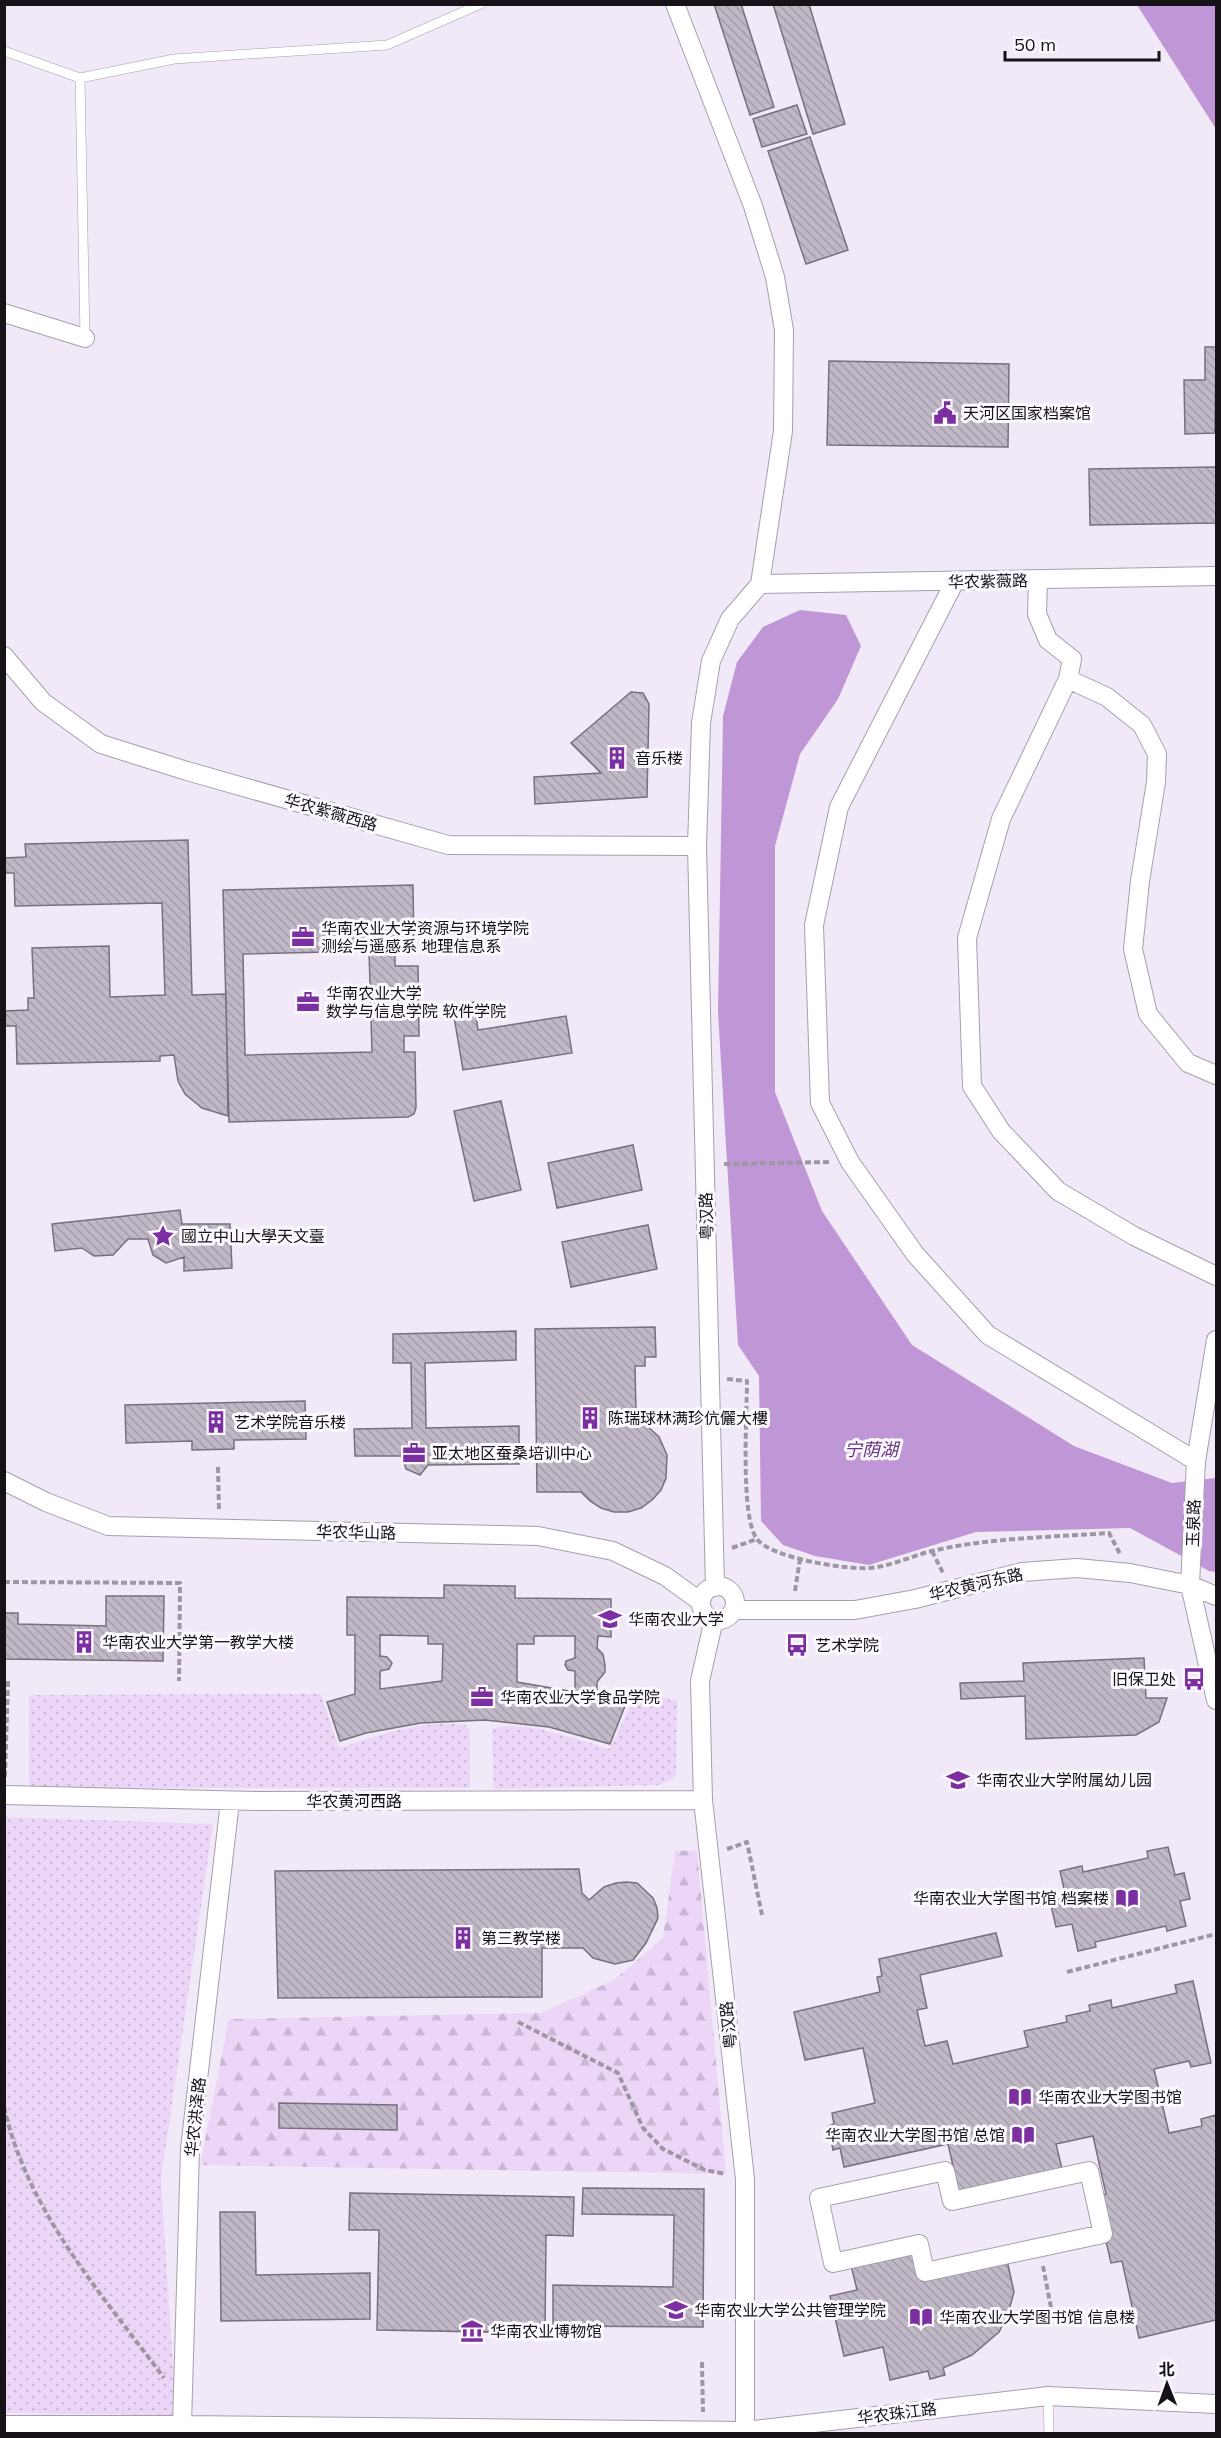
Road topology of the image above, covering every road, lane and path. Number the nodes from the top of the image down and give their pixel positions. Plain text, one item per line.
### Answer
1 (481, 4) edge
2 (675, 4) edge
3 (4, 51) edge
4 (80, 78) junction
5 (4, 313) edge
6 (85, 338) joint
7 (1216, 576) edge
8 (1038, 580) junction
9 (955, 581) junction
10 (760, 585) junction
11 (4, 656) edge
12 (1068, 679) junction
13 (697, 846) junction
14 (1216, 1075) edge
15 (850, 1162) junction
16 (705, 1164) junction
17 (1216, 1276) edge
18 (1216, 1346) edge
19 (747, 1381) dead end
20 (1196, 1461) junction
21 (218, 1467) dead end
22 (4, 1481) edge
23 (219, 1511) dead end
24 (1109, 1533) dead end
25 (932, 1551) junction
26 (800, 1559) junction
27 (4, 1582) edge
28 (1190, 1585) junction
29 (715, 1587) junction
30 (951, 1589) junction
31 (1216, 1596) edge
32 (701, 1602) junction
33 (792, 1610) junction
34 (733, 1611) junction
35 (714, 1619) junction
36 (8, 1681) dead end
37 (179, 1681) dead end
38 (1216, 1700) edge
39 (5, 1795) edge
40 (703, 1800) junction
41 (230, 1801) junction
42 (709, 1856) junction
43 (762, 1915) dead end
44 (1216, 1934) edge
45 (1067, 1972) dead end
46 (518, 2022) dead end
47 (5, 2110) edge
48 (745, 2178) junction
49 (1040, 2248) junction
50 (1053, 2318) dead end
51 (702, 2362) dead end
52 (1048, 2396) junction
53 (182, 2404) junction
54 (1216, 2404) edge
55 (4, 2425) edge
56 (65, 2429) edge
57 (183, 2429) edge
58 (704, 2431) junction
59 (745, 2432) edge
60 (1049, 2433) edge

1 - 4 lane
2 - 10 street
3 - 4 lane
4 - 6 lane
5 - 6 street
7 - 8 street, 华农紫薇路
8 - 9 street, 华农紫薇路
8 - 12 street
9 - 10 street, 华农紫薇路
9 - 15 street
10 - 13 street, 粤汉路
11 - 13 street, 华农紫薇西路
12 - 14 street
12 - 17 street
13 - 16 street, 粤汉路
15 - 16 path
15 - 20 street
16 - 29 street, 粤汉路
18 - 20 street, 玉泉路
19 - 26 path
20 - 28 street, 玉泉路
21 - 23 path
22 - 32 street, 华农华山路
24 - 25 path
25 - 26 path
25 - 30 path
26 - 33 path
27 - 37 path
28 - 30 street, 华农黄河东路
28 - 31 street, 华农黄河东路
28 - 38 street, 玉泉路
29 - 32 street
29 - 34 street
30 - 33 street, 华农黄河东路
32 - 35 street
33 - 34 street, 华农黄河东路
34 - 35 street
35 - 40 street, 粤汉路
36 - 39 path
39 - 41 street, 华农黄河西路
40 - 41 street, 华农黄河西路
40 - 42 street, 粤汉路
41 - 53 street, 华农洪泽路
42 - 43 path
42 - 48 street, 粤汉路
44 - 45 path
46 - 48 path
47 - 53 path
48 - 59 street, 粤汉路
49 - 49 street
49 - 50 path
51 - 58 path
52 - 54 street, 华农珠江路
52 - 59 street, 华农珠江路
52 - 60 lane
53 - 57 street, 华农洪泽路
55 - 56 street, 华农珠江路
56 - 57 street, 华农珠江路
57 - 58 street, 华农珠江路
58 - 59 street, 华农珠江路

